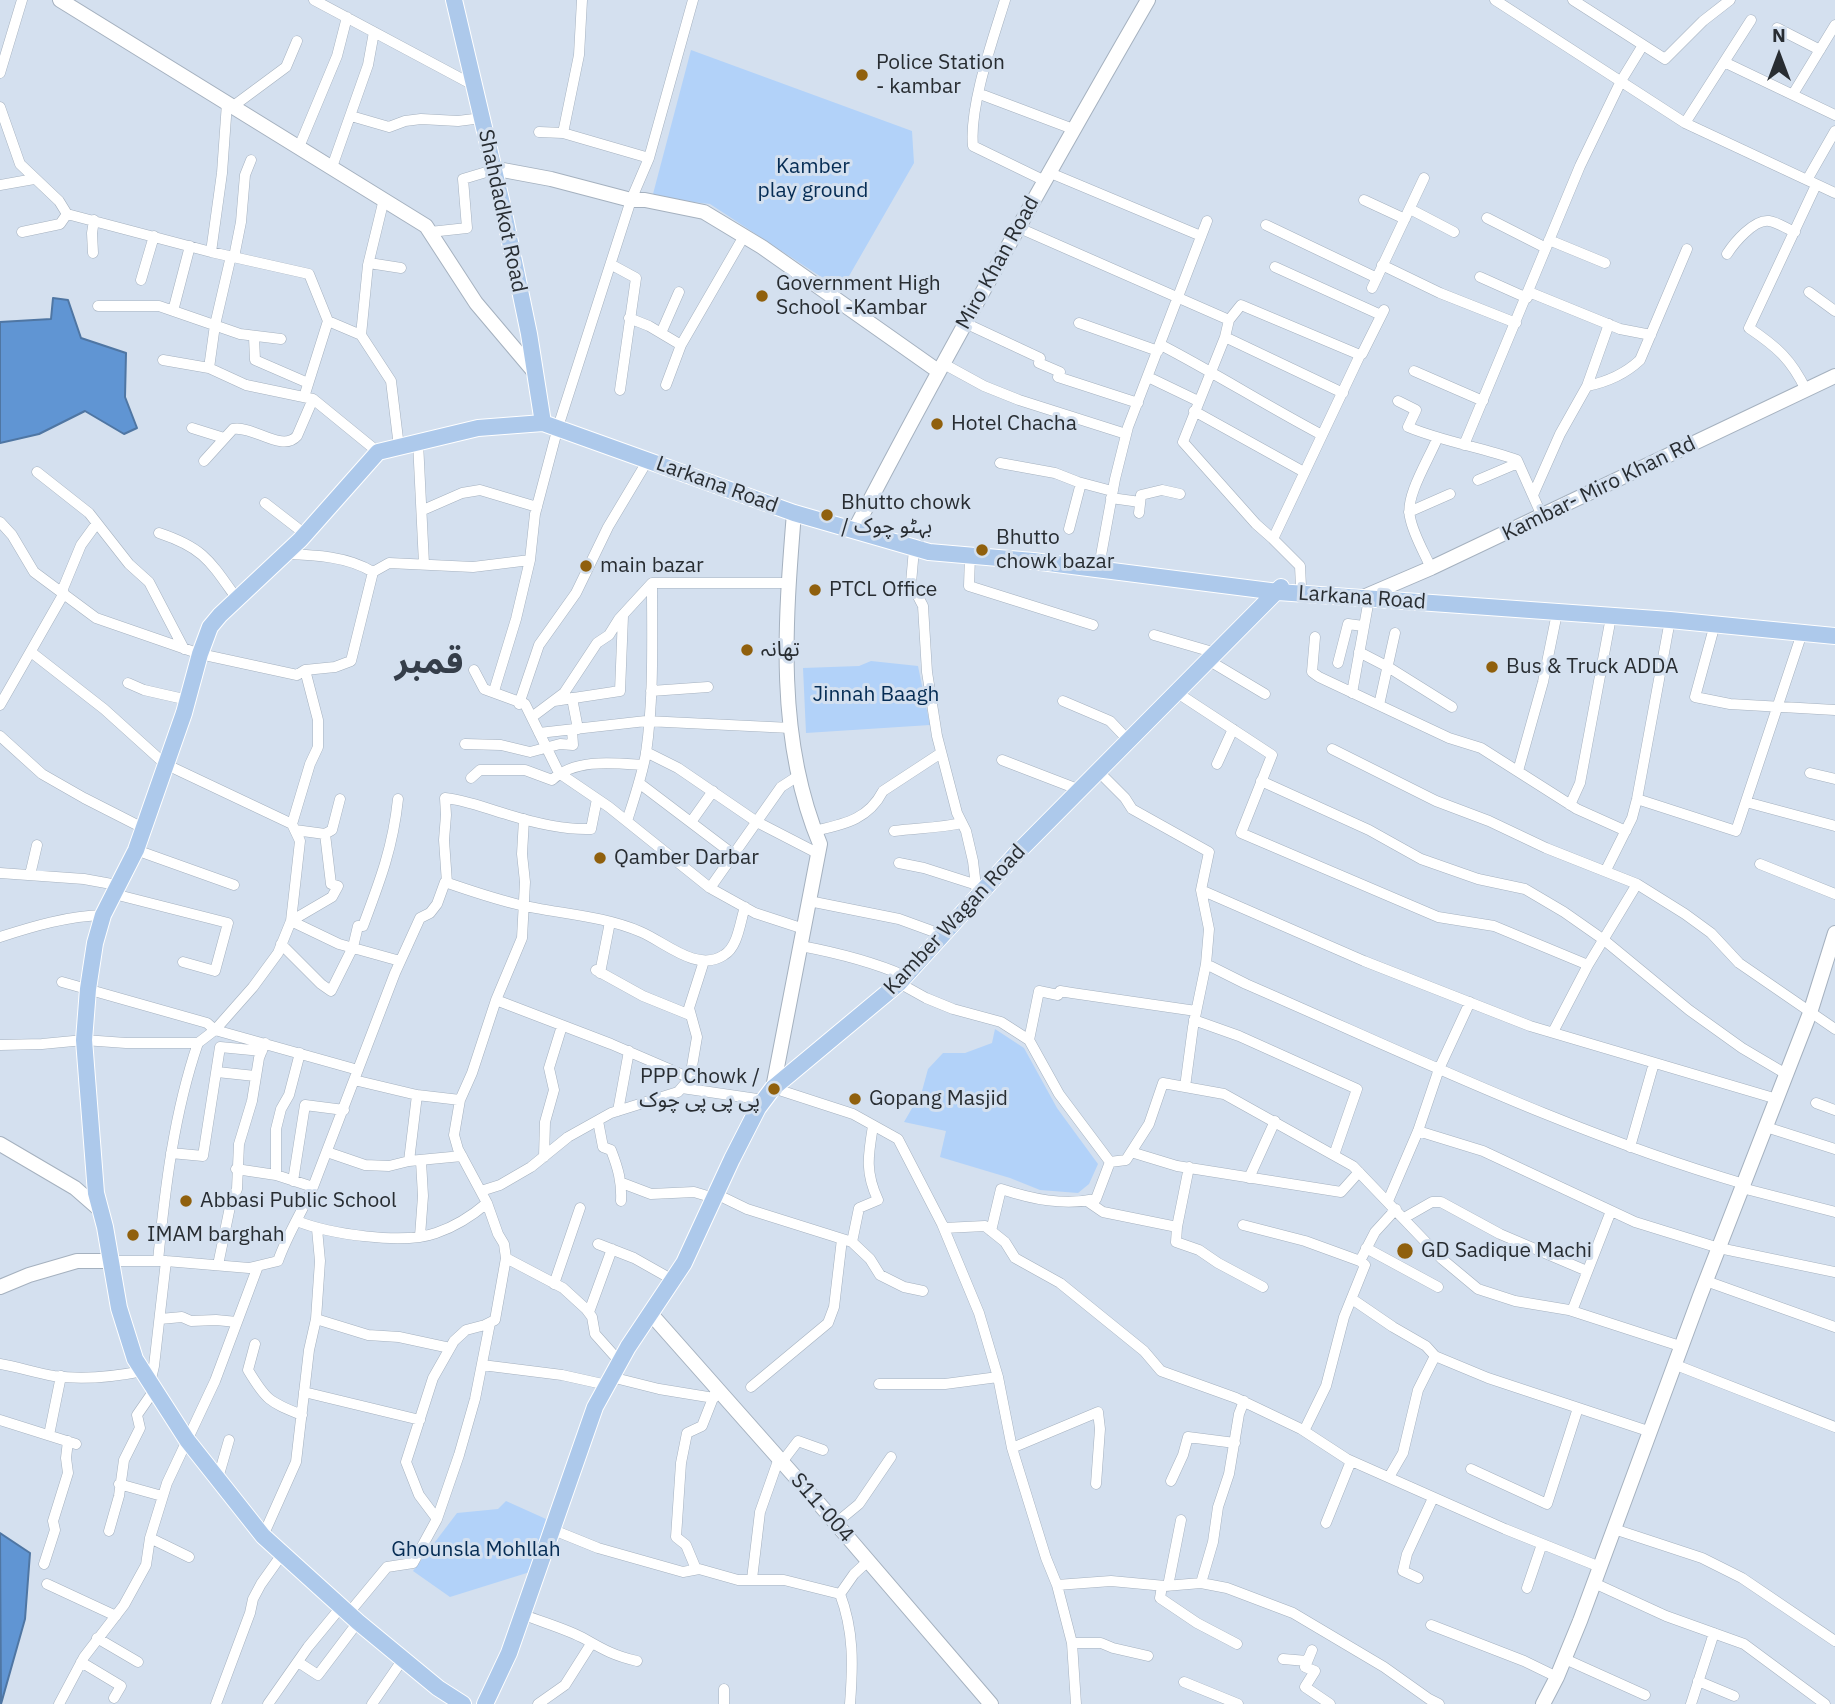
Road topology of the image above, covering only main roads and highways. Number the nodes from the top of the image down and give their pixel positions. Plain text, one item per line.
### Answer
1 (454, 0) edge
2 (551, 425) junction
3 (892, 542) junction
4 (1280, 588) junction
5 (1368, 596) junction
6 (1499, 604) junction
7 (1835, 626) edge
8 (1835, 636) edge
9 (463, 1704) edge
10 (485, 1704) edge

1 - 2 main road, Shahdadkot Road
2 - 3 main road, Larkana Road
2 - 9 main road
3 - 4 main road, Larkana Road
3 - 4 main road, Larkana Road
4 - 5 main road, Larkana Road
4 - 5 main road, Larkana Road
4 - 10 main road, Kamber Wagan Road
5 - 6 main road, Larkana Road
6 - 7 main road, Larkana Road
6 - 8 main road, Larkana Road

